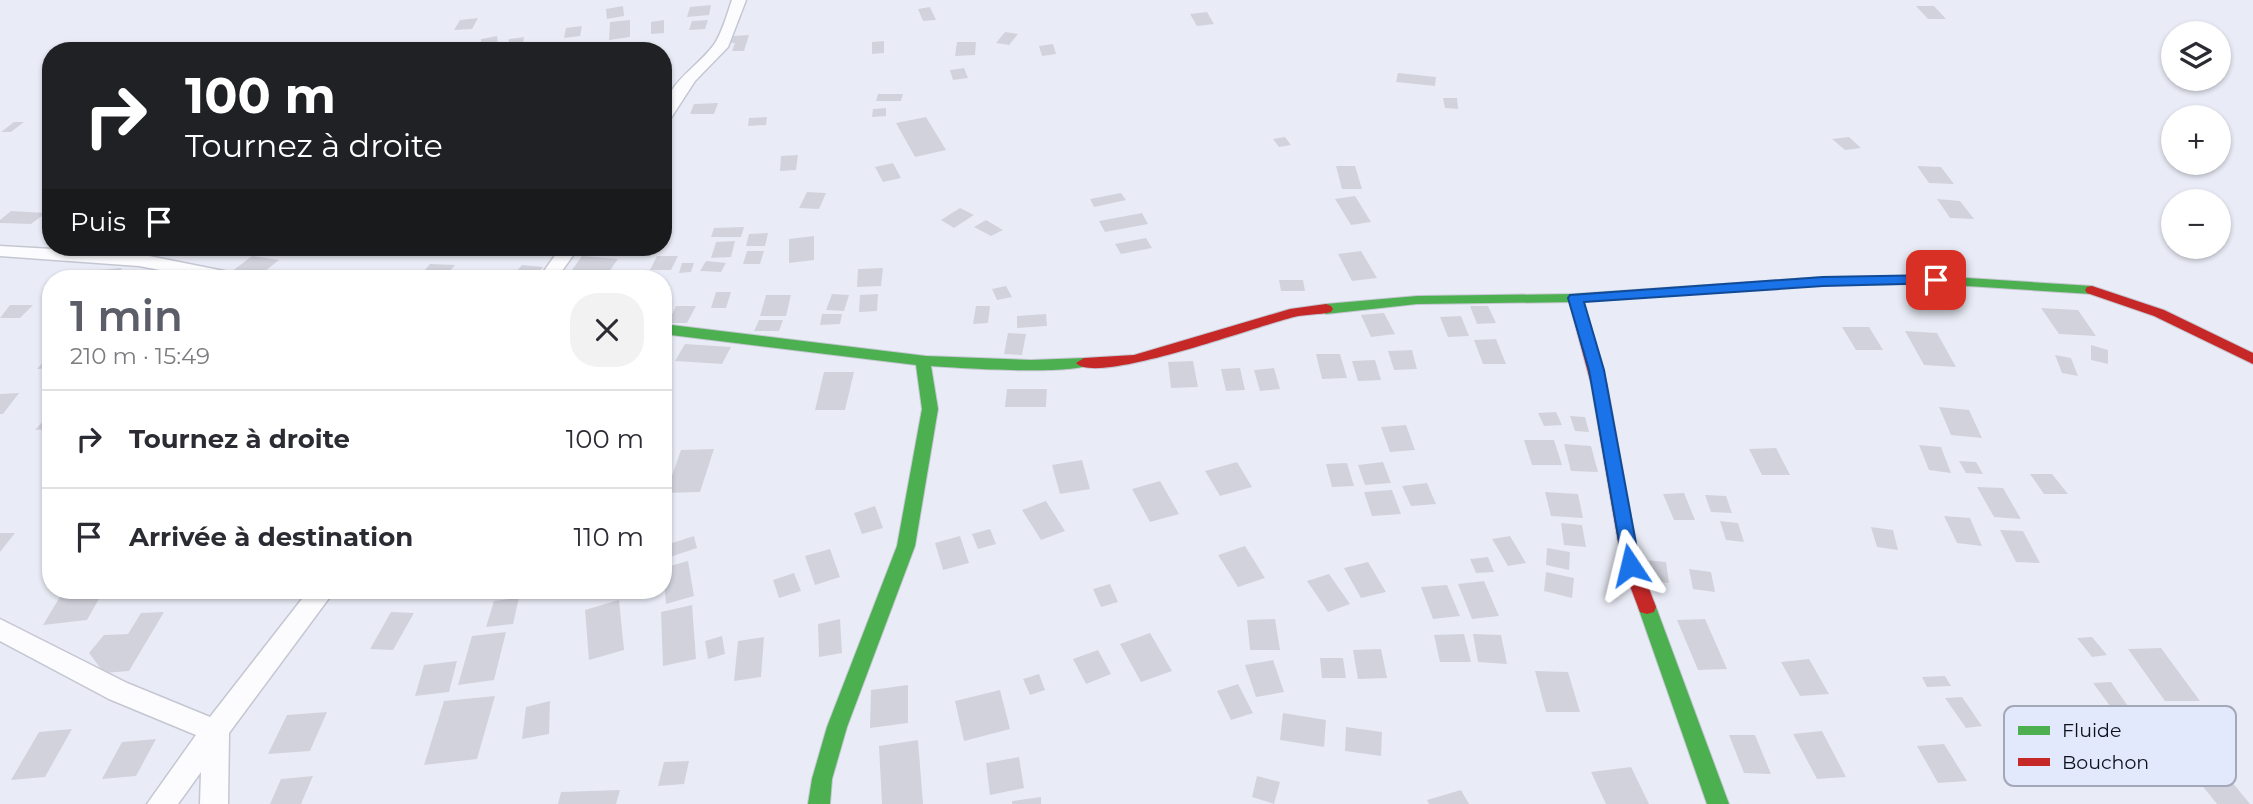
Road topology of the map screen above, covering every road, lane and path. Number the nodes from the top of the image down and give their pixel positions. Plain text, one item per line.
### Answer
1 (735, 1) edge
2 (672, 104) edge
3 (0, 251) edge
4 (42, 254) edge
5 (77, 256) edge
6 (189, 270) edge
7 (1575, 298) junction
8 (672, 329) edge
9 (2253, 359) edge
10 (923, 360) junction
11 (316, 599) edge
12 (0, 629) edge
13 (216, 731) junction
14 (161, 804) edge
15 (214, 804) edge
16 (819, 804) edge
17 (1718, 804) edge

1 - 2 street
3 - 4 street
5 - 6 street
7 - 9 street
7 - 10 street
7 - 17 street
8 - 10 street
10 - 16 street
11 - 13 street
12 - 13 street
13 - 14 street
13 - 15 street

